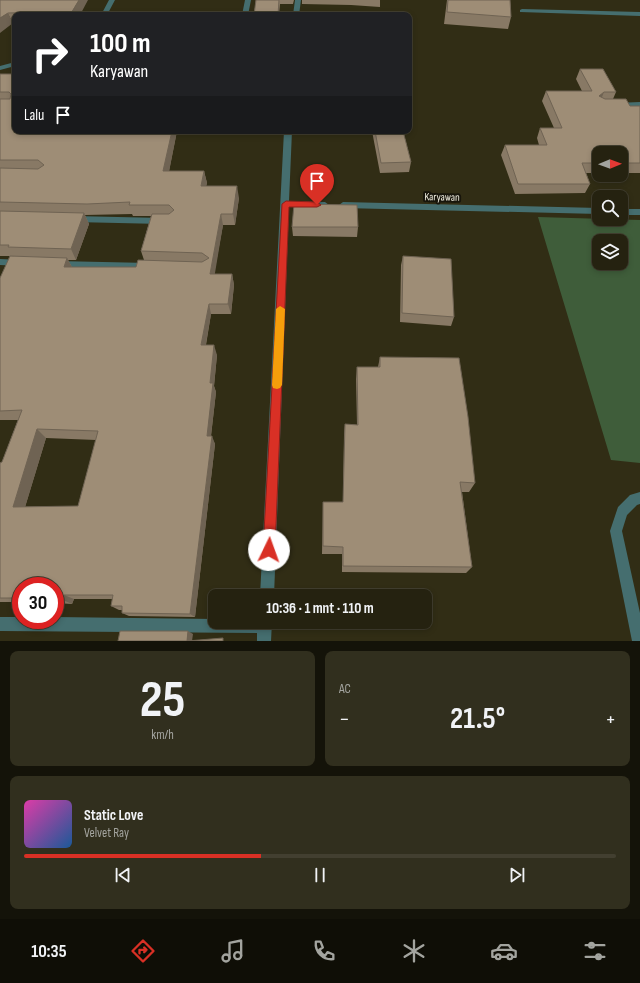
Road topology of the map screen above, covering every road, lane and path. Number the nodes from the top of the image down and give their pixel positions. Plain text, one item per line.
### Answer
1 (112, 0) edge
2 (248, 0) edge
3 (298, 0) edge
4 (522, 10) dead end
5 (106, 12) edge
6 (245, 12) edge
7 (296, 12) edge
8 (640, 14) edge
9 (12, 65) edge
10 (0, 68) edge
11 (640, 104) edge
12 (608, 105) edge
13 (288, 134) edge
14 (286, 204) junction
15 (592, 211) edge
16 (628, 212) edge
17 (640, 212) edge
18 (66, 219) edge
19 (172, 221) edge
20 (0, 262) edge
21 (32, 263) edge
22 (47, 263) edge
23 (158, 266) edge
24 (640, 498) edge
25 (266, 589) edge
26 (0, 624) edge
27 (208, 624) edge
28 (265, 629) edge
29 (264, 641) edge
30 (639, 641) edge

1 - 5 street
2 - 6 street
3 - 7 street
4 - 8 street
9 - 10 street
11 - 12 street
13 - 14 street
14 - 15 street, Karyawan
14 - 25 street
16 - 17 street
18 - 19 street
20 - 21 street
22 - 23 street
24 - 30 street
26 - 27 street
28 - 29 street

